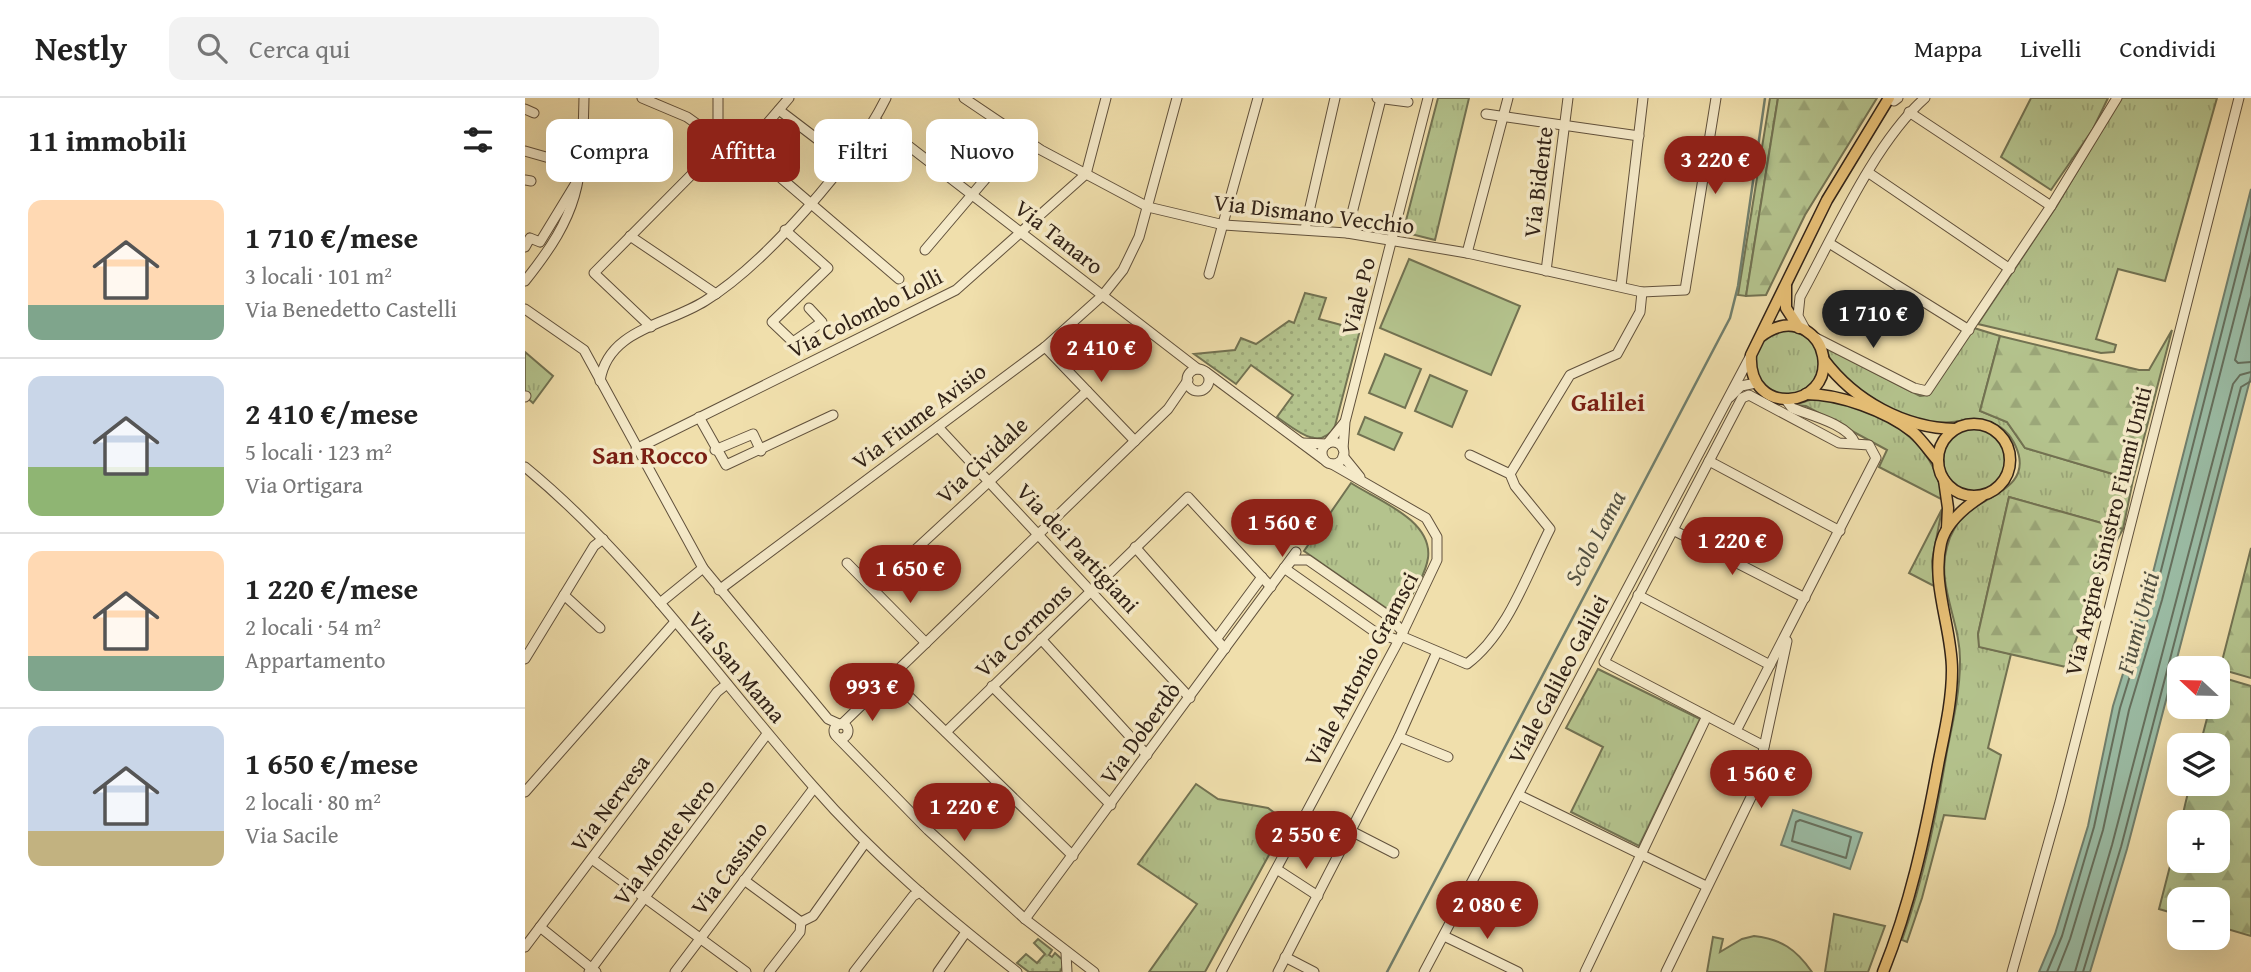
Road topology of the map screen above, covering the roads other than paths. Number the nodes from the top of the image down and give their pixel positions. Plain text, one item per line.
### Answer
1 (584, 98) edge
2 (642, 98) edge
3 (717, 98) edge
4 (789, 98) edge
5 (885, 98) edge
6 (964, 98) edge
7 (1105, 98) edge
8 (1177, 98) edge
9 (1258, 98) edge
10 (1335, 98) edge
11 (1379, 98) edge
12 (1428, 98) edge
13 (1508, 98) edge
14 (1568, 98) edge
15 (1643, 98) edge
16 (1716, 98) edge
17 (1924, 98) edge
18 (2117, 98) edge
19 (2239, 98) edge
20 (1894, 99) edge
21 (1408, 102) dead end
22 (779, 110) junction
23 (1909, 112) junction
24 (1486, 114) dead end
25 (1504, 114) junction
26 (584, 119) edge
27 (690, 119) edge
28 (718, 119) edge
29 (771, 119) edge
30 (875, 119) edge
31 (995, 119) edge
32 (1565, 124) junction
33 (1639, 136) junction
34 (814, 137) edge
35 (1038, 147) edge
36 (912, 148) edge
37 (525, 151) edge
38 (546, 157) edge
39 (1869, 173) junction
40 (1086, 174) junction
41 (687, 179) edge
42 (578, 182) edge
43 (579, 182) edge
44 (784, 182) edge
45 (827, 182) edge
46 (984, 182) edge
47 (973, 195) junction
48 (808, 204) junction
49 (2051, 206) junction
50 (1148, 207) junction
51 (1224, 225) junction
52 (1305, 229) junction
53 (785, 230) junction
54 (1347, 233) junction
55 (1022, 234) junction
56 (630, 236) junction
57 (1391, 243) junction
58 (1829, 243) junction
59 (525, 247) edge
60 (925, 250) dead end
61 (1467, 253) junction
62 (2010, 269) junction
63 (1546, 271) junction
64 (1790, 273) junction
65 (1209, 274) dead end
66 (899, 279) dead end
67 (525, 281) edge
68 (1621, 286) junction
69 (1642, 292) junction
70 (716, 294) junction
71 (1103, 295) junction
72 (809, 308) dead end
73 (525, 309) edge
74 (651, 327) junction
75 (1969, 330) junction
76 (1806, 332) junction
77 (1760, 337) junction
78 (1045, 347) junction
79 (1751, 355) junction
80 (1185, 360) junction
81 (1824, 360) junction
82 (1202, 371) junction
83 (1188, 379) junction
84 (600, 381) junction
85 (1756, 383) junction
86 (1200, 389) junction
87 (1087, 391) junction
88 (1807, 394) junction
89 (1769, 395) junction
90 (1240, 400) junction
91 (1786, 400) junction
92 (1724, 404) junction
93 (1168, 409) junction
94 (1775, 409) junction
95 (833, 415) dead end
96 (1796, 415) junction
97 (699, 418) junction
98 (1716, 419) junction
99 (1345, 422) junction
100 (1728, 425) junction
101 (938, 427) junction
102 (1955, 429) junction
103 (1135, 441) junction
104 (1301, 443) junction
105 (1327, 444) junction
106 (636, 449) junction
107 (715, 450) junction
108 (761, 451) junction
109 (1343, 452) junction
110 (1470, 455) dead end
111 (1327, 461) junction
112 (1709, 461) junction
113 (1938, 461) junction
114 (525, 467) edge
115 (1510, 474) junction
116 (988, 480) junction
117 (1944, 480) junction
118 (1364, 481) junction
119 (1982, 496) junction
120 (1947, 528) junction
121 (1673, 530) junction
122 (1840, 531) junction
123 (1039, 535) junction
124 (603, 539) junction
125 (1135, 547) junction
126 (1648, 549) junction
127 (1660, 555) junction
128 (1299, 556) junction
129 (847, 563) dead end
130 (703, 568) junction
131 (1284, 568) junction
132 (1294, 576) junction
133 (1262, 577) junction
134 (1271, 587) junction
135 (874, 588) junction
136 (719, 590) junction
137 (1092, 590) junction
138 (564, 595) junction
139 (1638, 595) junction
140 (1805, 598) junction
141 (660, 603) junction
142 (1390, 621) junction
143 (674, 623) junction
144 (1608, 626) junction
145 (1790, 626) junction
146 (600, 628) dead end
147 (1619, 632) junction
148 (1382, 634) junction
149 (1401, 636) junction
150 (1217, 638) junction
151 (1041, 639) junction
152 (926, 643) junction
153 (1225, 649) junction
154 (1436, 654) junction
155 (525, 659) edge
156 (1770, 665) junction
157 (891, 678) junction
158 (727, 684) junction
159 (992, 686) junction
160 (1189, 698) junction
161 (1707, 716) junction
162 (843, 730) junction
163 (1735, 731) junction
164 (946, 732) junction
165 (768, 734) junction
166 (1399, 737) junction
167 (1764, 746) junction
168 (1147, 755) junction
169 (1448, 757) dead end
170 (814, 788) junction
171 (525, 792) edge
172 (1519, 795) junction
173 (1111, 805) junction
174 (1351, 831) junction
175 (865, 843) junction
176 (1394, 853) dead end
177 (1641, 855) junction
178 (1073, 856) junction
179 (592, 859) junction
180 (1278, 870) junction
181 (744, 880) junction
182 (1706, 886) junction
183 (920, 892) junction
184 (1318, 896) junction
185 (647, 897) junction
186 (1025, 919) junction
187 (801, 922) junction
188 (540, 927) junction
189 (966, 932) junction
190 (1444, 936) junction
191 (701, 937) junction
192 (525, 947) edge
193 (1066, 953) junction
194 (1285, 957) junction
195 (592, 971) edge
196 (675, 972) edge
197 (745, 972) edge
198 (769, 972) edge
199 (854, 972) edge
200 (938, 972) edge
201 (1017, 972) edge
202 (1067, 972) edge
203 (1094, 972) edge
204 (1221, 972) edge
205 (1279, 972) edge
206 (1314, 972) edge
207 (1424, 972) edge
208 (1518, 972) edge
209 (1585, 972) edge
210 (1666, 972) edge
211 (1883, 972) edge
212 (2013, 972) edge

1 - 26 street
2 - 27 street
3 - 28 street
4 - 22 street
5 - 30 street
6 - 31 street, Via Dismano Vecchio
7 - 40 street
8 - 50 street, Via Fiume Avisio
9 - 51 street
10 - 52 street
11 - 21 street
11 - 54 street
12 - 57 street, Viale Po
13 - 25 street
14 - 32 street, Via Bidente
15 - 33 street
16 - 69 street, Via Dismano Vecchio
17 - 23 street
18 - 49 street
19 - 212 street, Via Argine Sinistro Fiumi Uniti
20 - 64 main road
22 - 29 street
22 - 34 street
23 - 39 street
23 - 49 street
24 - 25 street
25 - 32 street
25 - 61 street
32 - 33 street
32 - 63 street, Via Bidente
33 - 68 street
35 - 40 street, Via Dismano Vecchio
36 - 47 street, Via Tanaro
37 - 38 street
39 - 58 street
39 - 62 street
40 - 50 street, Via Dismano Vecchio
40 - 55 street, Via Colombo Lolli
41 - 56 street
42 - 59 street
43 - 67 street
44 - 48 street
45 - 48 street
46 - 47 street
47 - 55 street, Via Tanaro
47 - 60 street
48 - 53 street
48 - 66 street
49 - 62 street
50 - 51 street, Via Dismano Vecchio
50 - 71 street, Via Fiume Avisio
51 - 52 street, Via Dismano Vecchio
51 - 65 street
52 - 54 street, Via Dismano Vecchio
53 - 70 street
53 - 72 street
54 - 57 street, Via Dismano Vecchio
55 - 71 street, Via Tanaro
55 - 97 street, Via Colombo Lolli
56 - 70 street
56 - 74 street
57 - 61 street, Via Dismano Vecchio
57 - 99 street, Viale Po
58 - 75 street
58 - 76 street
61 - 63 street, Via Dismano Vecchio
62 - 75 street
63 - 68 street, Via Dismano Vecchio
64 - 76 main road
64 - 77 main road
68 - 69 street, Via Dismano Vecchio
69 - 115 street
70 - 74 street
71 - 78 street, Via Fiume Avisio
71 - 80 street, Via Tanaro
73 - 84 street
74 - 84 street
75 - 76 street
76 - 77 main road
76 - 81 main road
77 - 79 main road
78 - 87 street
78 - 101 street, Via Fiume Avisio
79 - 85 main road
79 - 92 street, Viale Galileo Galilei
80 - 82 street, Via Tanaro
80 - 83 street
81 - 88 main road
81 - 102 main road
82 - 83 street
82 - 86 street
82 - 90 street, Viale Antonio Gramsci
83 - 86 street
83 - 93 street
84 - 106 street
85 - 89 main road
85 - 92 street
86 - 90 street, Viale Antonio Gramsci
86 - 93 street
87 - 103 street
87 - 116 street, Via Cividale
88 - 91 main road
88 - 113 main road
89 - 91 main road
89 - 94 street
90 - 104 street, Viale Antonio Gramsci
91 - 96 street
92 - 98 street, Viale Galileo Galilei
93 - 103 street
94 - 96 street
94 - 100 street
95 - 108 street
96 - 122 street
97 - 106 street, Via Colombo Lolli
97 - 107 street
98 - 100 street
98 - 126 street, Viale Galileo Galilei
99 - 105 street, Viale Po
99 - 109 street, Viale Po
100 - 112 street
101 - 116 street, Via dei Partigiani
101 - 136 street, Via Fiume Avisio
102 - 113 main road
102 - 119 main road
103 - 123 street
104 - 105 street
104 - 111 street, Viale Antonio Gramsci
105 - 109 street
105 - 111 street
106 - 130 street
107 - 108 street
107 - 108 street
109 - 111 street
109 - 118 street, Viale Antonio Gramsci
110 - 115 street
111 - 118 street, Viale Antonio Gramsci
112 - 121 street
112 - 122 street
113 - 117 main road
114 - 124 street, Via San Mama
115 - 154 street
116 - 123 street, Via dei Partigiani
116 - 135 street, Via Cividale
117 - 119 main road
117 - 120 main road
118 - 149 street, Viale Antonio Gramsci
119 - 120 main road
120 - 211 main road
121 - 127 street
121 - 140 street
122 - 140 street
123 - 137 street, Via dei Partigiani
123 - 152 street
124 - 138 street
124 - 141 street, Via San Mama
125 - 133 street, Via Cormons
125 - 137 street, Via Cormons
125 - 150 street
126 - 127 street
126 - 144 street, Viale Galileo Galilei
127 - 139 street
128 - 131 street
128 - 132 street
128 - 142 street
129 - 135 street
130 - 136 street
130 - 141 street
131 - 132 street
131 - 134 street, Via Doberdò
132 - 148 street
133 - 134 street
133 - 150 street
134 - 153 street, Via Doberdò
135 - 152 street
136 - 162 street
137 - 151 street, Via Cormons
137 - 160 street, Via dei Partigiani
138 - 146 street
138 - 155 street
139 - 147 street
139 - 156 street
140 - 145 street
141 - 143 street, Via San Mama
142 - 148 street
142 - 149 street
143 - 158 street, Via San Mama
143 - 171 street
144 - 147 street
144 - 172 street, Viale Galileo Galilei
145 - 156 street
145 - 167 street
147 - 161 street
148 - 149 street
149 - 154 street
149 - 180 street, Viale Antonio Gramsci
150 - 153 street
151 - 159 street, Via Cormons
151 - 168 street
152 - 157 street
153 - 160 street, Via Doberdò
154 - 166 street
156 - 163 street
157 - 162 street
157 - 164 street
158 - 165 street, Via San Mama
158 - 179 street, Via Nervesa
159 - 164 street, Via Cormons
159 - 173 street
160 - 168 street, Via Doberdò
161 - 163 street
161 - 177 street
162 - 186 street
163 - 167 street
164 - 178 street
165 - 170 street, Via San Mama
165 - 185 street, Via Monte Nero
166 - 169 street
166 - 174 street
167 - 182 street
168 - 173 street, Via Doberdò
170 - 175 street, Via San Mama
170 - 181 street, Via Cassino
172 - 177 street
172 - 190 street, Viale Galileo Galilei
173 - 178 street, Via Doberdò
174 - 176 street
174 - 184 street
175 - 183 street, Via San Mama
175 - 187 street
177 - 182 street
177 - 209 street
178 - 186 street, Via Doberdò
179 - 185 street
179 - 188 street, Via Nervesa
180 - 184 street
180 - 204 street, Viale Antonio Gramsci
181 - 187 street
181 - 191 street, Via Cassino
182 - 210 street
183 - 189 street, Via San Mama
183 - 199 street
184 - 194 street
185 - 191 street
185 - 195 street, Via Monte Nero
186 - 193 street
187 - 198 street
188 - 192 street, Via Nervesa
188 - 195 street
189 - 200 street
189 - 201 street, Via San Mama
190 - 207 street, Viale Galileo Galilei
190 - 208 street
191 - 196 street, Via Cassino
191 - 197 street
193 - 202 street
193 - 203 street
194 - 205 street
194 - 206 street

